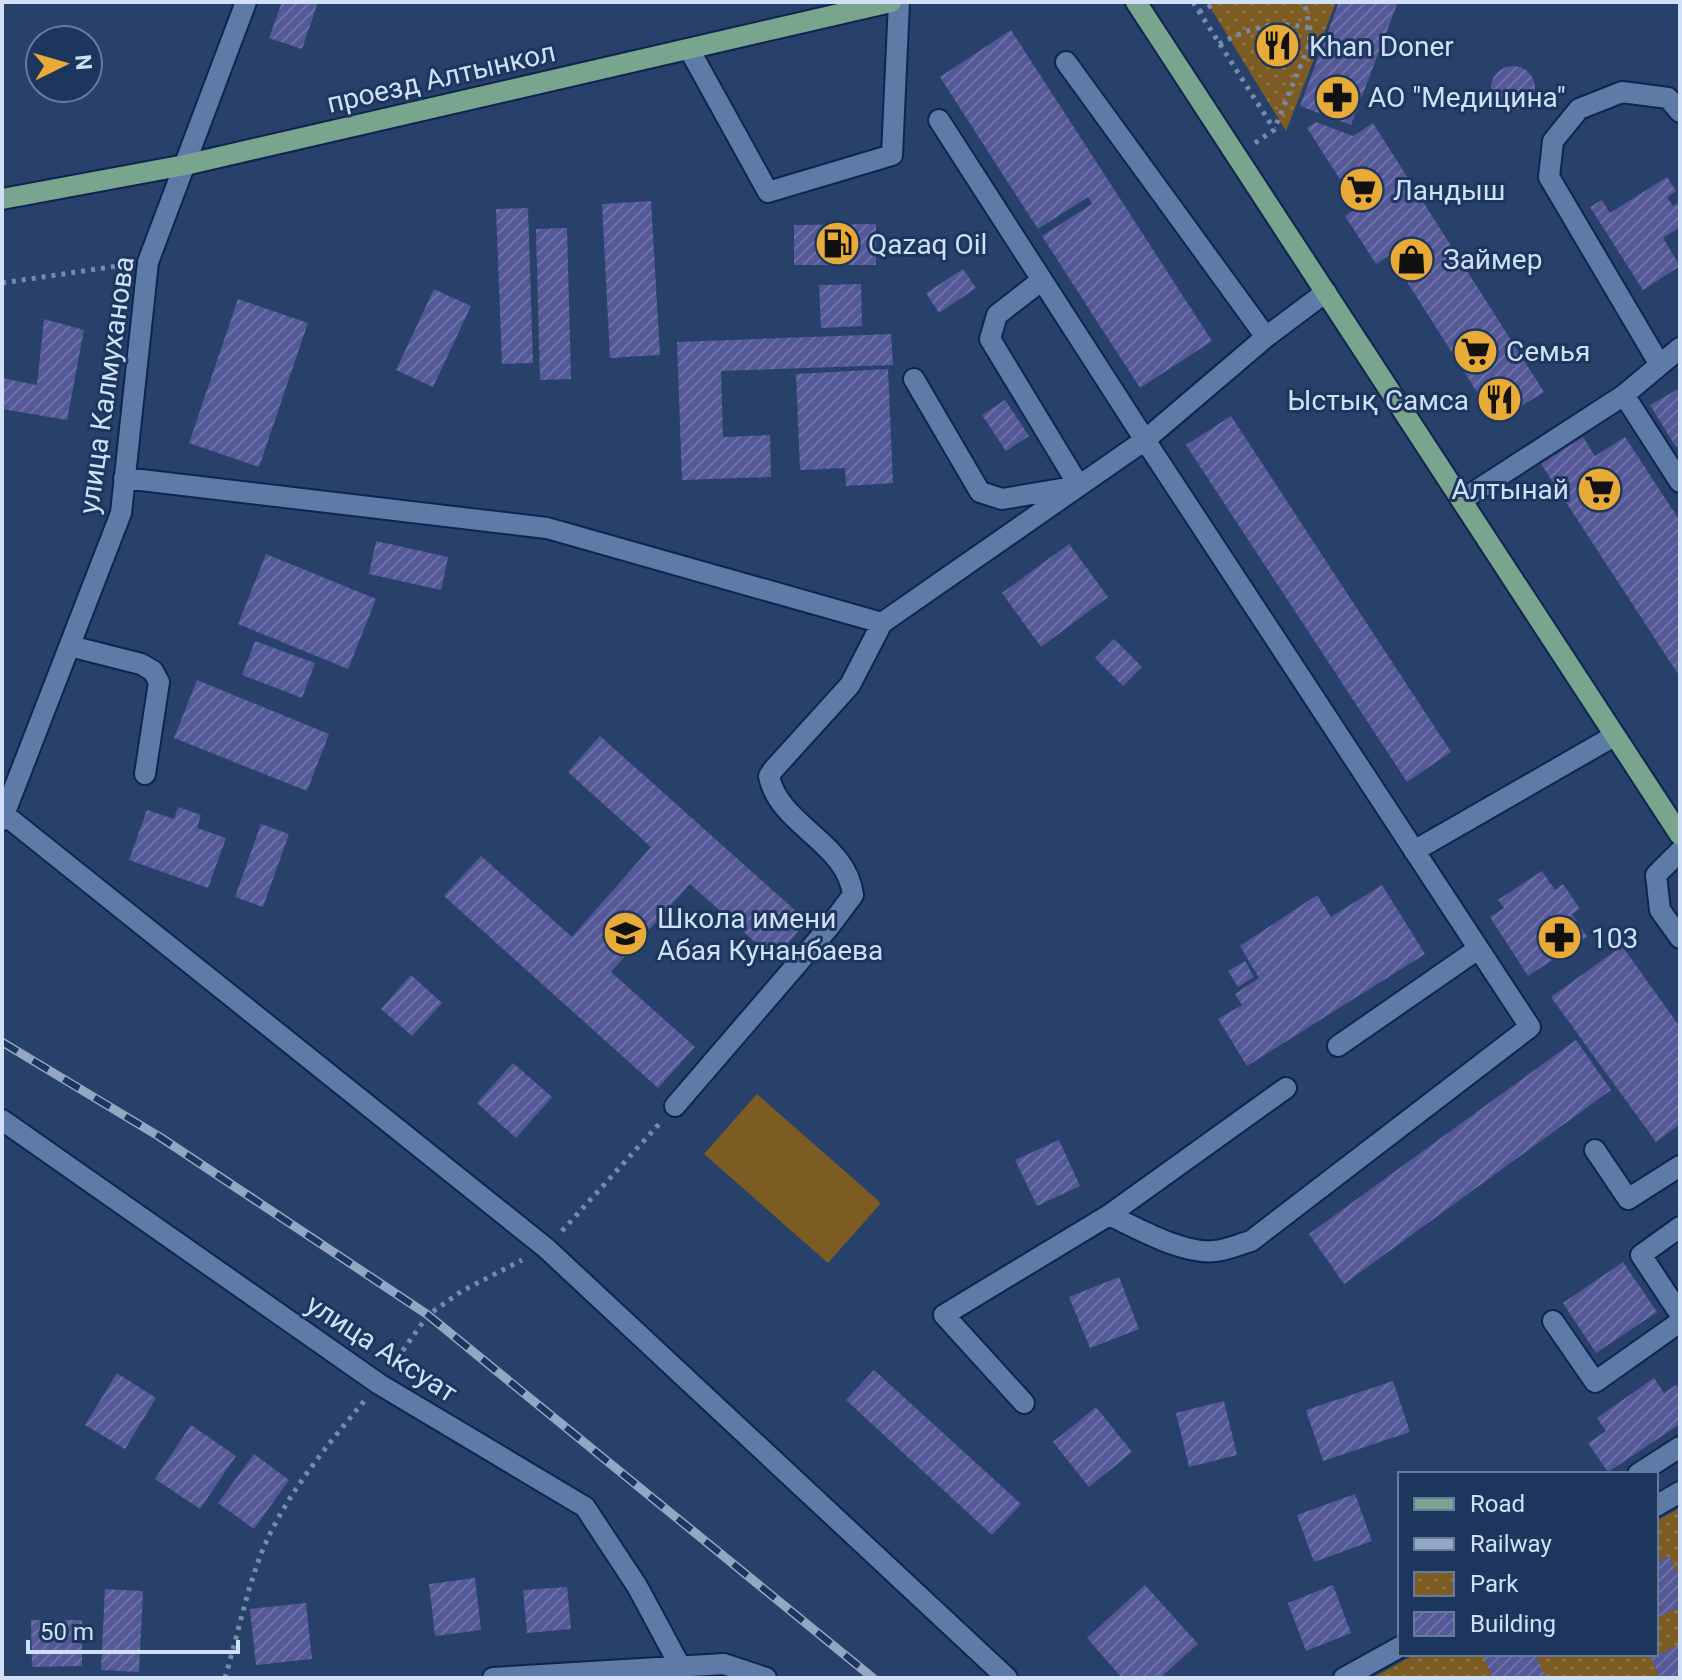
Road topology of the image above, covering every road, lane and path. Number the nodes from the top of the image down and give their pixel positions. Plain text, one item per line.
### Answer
1 (246, 2) edge
2 (891, 2) edge
3 (899, 2) edge
4 (1136, 2) edge
5 (1193, 2) edge
6 (1218, 2) edge
7 (1304, 2) edge
8 (1199, 12) junction
9 (1310, 28) junction
10 (1219, 44) junction
11 (689, 49) junction
12 (1066, 62) dead end
13 (1680, 112) edge
14 (939, 120) dead end
15 (1274, 130) junction
16 (1237, 156) junction
17 (185, 165) junction
18 (2, 199) edge
19 (148, 262) junction
20 (1042, 280) junction
21 (2, 283) edge
22 (1326, 292) junction
23 (1266, 337) junction
24 (1680, 348) edge
25 (1660, 365) junction
26 (914, 379) dead end
27 (1624, 395) junction
28 (1145, 440) junction
29 (124, 478) junction
30 (1680, 482) edge
31 (1079, 486) junction
32 (1462, 500) junction
33 (882, 623) junction
34 (70, 646) junction
35 (1614, 736) junction
36 (145, 774) dead end
37 (4, 818) edge
38 (1680, 835) edge
39 (1414, 851) junction
40 (1680, 851) edge
41 (1680, 938) edge
42 (1478, 949) junction
43 (1338, 1046) dead end
44 (1286, 1088) dead end
45 (675, 1106) joint
46 (2, 1120) edge
47 (1595, 1150) dead end
48 (1680, 1166) edge
49 (1109, 1215) junction
50 (1680, 1227) edge
51 (546, 1248) junction
52 (1680, 1314) edge
53 (1553, 1321) dead end
54 (1680, 1322) edge
55 (379, 1384) junction
56 (1024, 1403) dead end
57 (1680, 1447) edge
58 (1641, 1472) edge
59 (1680, 1492) edge
60 (1658, 1505) edge
61 (1398, 1648) edge
62 (680, 1666) junction
63 (225, 1678) edge
64 (493, 1678) edge
65 (766, 1678) edge
66 (1007, 1678) edge
67 (1344, 1678) edge

1 - 17 street, улица Калмуханова
2 - 11 main road, проезд Алтынкол
3 - 11 street
4 - 16 main road
5 - 8 path
6 - 8 path
7 - 9 path
8 - 10 path
9 - 10 path
9 - 15 path
10 - 15 path
11 - 17 main road, проезд Алтынкол
12 - 23 street
13 - 25 street
14 - 20 street
15 - 16 path
16 - 22 main road
17 - 18 main road, проезд Алтынкол
17 - 19 street, улица Калмуханова
19 - 21 path
19 - 29 street, улица Калмуханова
20 - 28 street
20 - 31 street
22 - 23 street
22 - 32 main road
23 - 28 street
24 - 25 street
25 - 27 street
26 - 31 street
27 - 30 street
27 - 32 street
28 - 31 street
28 - 39 street
29 - 33 street
29 - 34 street, улица Калмуханова
31 - 33 street
32 - 35 main road
33 - 45 street
34 - 36 street
34 - 37 street, улица Калмуханова
35 - 38 main road
35 - 39 street
37 - 51 street
39 - 42 street
40 - 41 street
42 - 43 street
42 - 49 street
44 - 49 street
45 - 51 path
46 - 55 street, улица Аксуат
47 - 48 street
49 - 56 street
50 - 52 street
51 - 55 path
51 - 66 street
53 - 54 street
55 - 62 street, улица Аксуат
55 - 63 path
57 - 58 street
59 - 60 street
61 - 67 street
62 - 64 street
62 - 65 street

